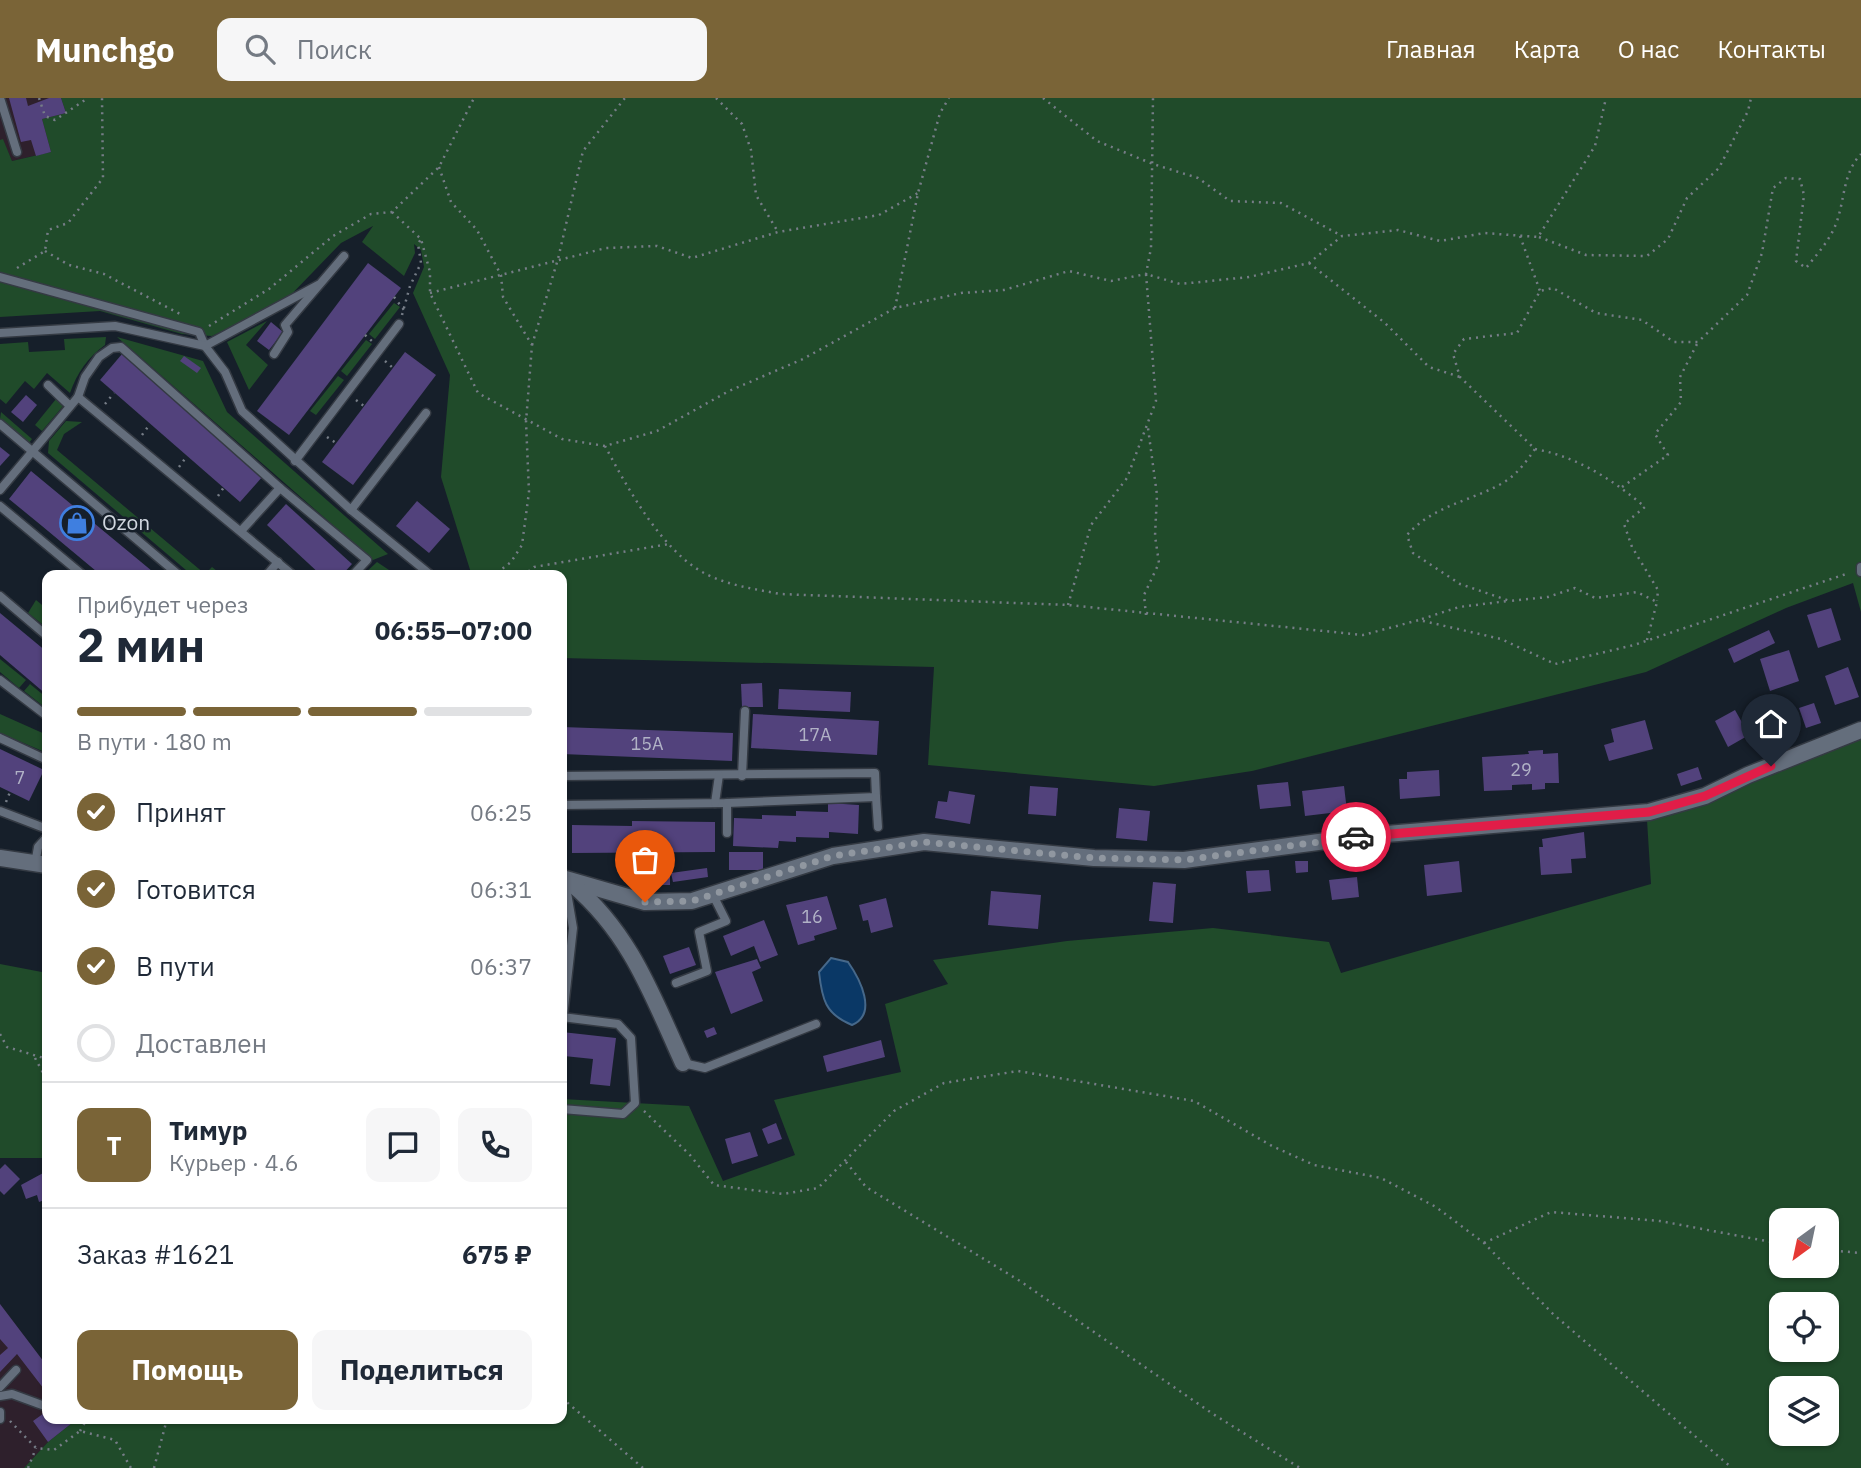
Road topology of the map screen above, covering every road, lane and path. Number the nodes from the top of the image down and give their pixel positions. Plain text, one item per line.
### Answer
1 (0, 98) edge
2 (39, 98) edge
3 (88, 98) edge
4 (102, 98) edge
5 (474, 98) edge
6 (625, 98) edge
7 (716, 98) edge
8 (949, 98) edge
9 (1043, 98) edge
10 (1153, 98) edge
11 (1606, 98) edge
12 (1751, 98) edge
13 (17, 152) dead end
14 (1861, 154) edge
15 (1153, 164) junction
16 (439, 167) junction
17 (918, 193) junction
18 (392, 212) junction
19 (778, 232) junction
20 (1342, 236) junction
21 (1520, 236) junction
22 (1538, 237) junction
23 (421, 239) junction
24 (45, 251) junction
25 (344, 256) dead end
26 (558, 259) junction
27 (1309, 263) junction
28 (9, 270) dead end
29 (1146, 274) junction
30 (501, 275) junction
31 (0, 278) edge
32 (318, 285) junction
33 (1540, 291) junction
34 (430, 293) junction
35 (394, 297) dead end
36 (895, 308) junction
37 (399, 324) dead end
38 (199, 332) junction
39 (0, 333) edge
40 (1698, 342) junction
41 (532, 345) junction
42 (205, 346) junction
43 (274, 354) dead end
44 (381, 358) dead end
45 (393, 368) dead end
46 (1460, 377) junction
47 (48, 385) dead end
48 (78, 397) junction
49 (71, 406) junction
50 (426, 413) dead end
51 (526, 422) junction
52 (0, 424) edge
53 (1148, 428) junction
54 (606, 446) junction
55 (1535, 449) junction
56 (32, 450) junction
57 (295, 461) junction
58 (1622, 487) junction
59 (280, 488) junction
60 (0, 490) edge
61 (0, 506) edge
62 (351, 510) junction
63 (241, 531) junction
64 (668, 544) junction
65 (278, 562) junction
66 (1861, 569) edge
67 (77, 570) edge
68 (173, 570) edge
69 (271, 570) edge
70 (287, 570) edge
71 (358, 570) edge
72 (425, 570) edge
73 (501, 570) edge
74 (530, 570) edge
75 (0, 596) edge
76 (1510, 601) junction
77 (1657, 602) junction
78 (1068, 605) junction
79 (1146, 615) junction
80 (1419, 620) junction
81 (42, 632) edge
82 (1647, 640) junction
83 (0, 680) edge
84 (745, 711) dead end
85 (42, 712) edge
86 (1861, 730) edge
87 (0, 738) edge
88 (42, 758) edge
89 (719, 775) junction
90 (567, 776) edge
91 (742, 776) junction
92 (876, 797) junction
93 (715, 803) junction
94 (727, 803) junction
95 (567, 805) edge
96 (0, 811) edge
97 (42, 827) edge
98 (878, 827) dead end
99 (727, 833) dead end
100 (42, 843) edge
101 (0, 859) edge
102 (41, 864) edge
103 (567, 877) edge
104 (567, 879) edge
105 (713, 895) junction
106 (567, 897) edge
107 (567, 977) edge
108 (676, 983) dead end
109 (567, 1018) edge
110 (816, 1024) dead end
111 (0, 1034) edge
112 (35, 1058) junction
113 (42, 1059) edge
114 (683, 1063) joint
115 (42, 1071) edge
116 (635, 1103) junction
117 (567, 1109) edge
118 (846, 1162) junction
119 (1769, 1242) edge
120 (1484, 1243) junction
121 (1839, 1251) edge
122 (1861, 1253) edge
123 (16, 1370) dead end
124 (0, 1387) edge
125 (0, 1396) edge
126 (567, 1402) edge
127 (42, 1405) dead end
128 (1, 1415) edge
129 (84, 1424) edge
130 (166, 1424) edge
131 (79, 1431) junction
132 (36, 1448) junction
133 (28, 1468) edge
134 (131, 1468) edge
135 (154, 1468) edge
136 (643, 1468) edge
137 (1300, 1468) edge
138 (1732, 1468) edge

1 - 13 lane
2 - 3 path
4 - 24 path
5 - 16 path
6 - 26 path
7 - 19 path
8 - 17 path
9 - 15 path
10 - 15 path
11 - 22 path
12 - 22 path
14 - 40 path
15 - 20 path
15 - 29 path
16 - 18 path
16 - 30 path
17 - 19 path
17 - 36 path
18 - 23 path
18 - 38 path
19 - 26 path
20 - 21 path
20 - 27 path
21 - 22 path
21 - 33 path
23 - 34 path
23 - 35 path
24 - 28 path
24 - 38 path
25 - 32 lane
26 - 30 path
26 - 41 path
27 - 29 path
27 - 46 path
29 - 36 path
29 - 53 path
30 - 34 path
30 - 41 path
31 - 38 lane
32 - 42 lane
32 - 43 lane
33 - 40 path
33 - 46 path
34 - 51 path
36 - 54 path
37 - 57 lane
38 - 42 lane
39 - 42 lane
40 - 58 path
41 - 51 path
42 - 57 lane
44 - 45 path
46 - 55 path
47 - 49 lane
48 - 49 lane
48 - 59 lane
48 - 63 lane
49 - 56 lane
50 - 62 lane
51 - 54 path
51 - 73 path
52 - 56 lane
53 - 78 path
53 - 79 path
54 - 64 path
55 - 58 path
55 - 76 path
56 - 60 lane
56 - 68 lane
57 - 62 lane
58 - 77 path
59 - 63 lane
59 - 71 lane
61 - 67 lane
62 - 72 lane
63 - 65 lane
64 - 74 path
64 - 78 path
65 - 69 lane
65 - 70 lane
66 - 82 path
75 - 81 lane
76 - 77 path
76 - 80 path
77 - 82 path
78 - 79 path
79 - 80 path
80 - 82 path
83 - 85 lane
84 - 91 lane
86 - 105 street
87 - 88 lane
89 - 90 lane
89 - 91 lane
89 - 93 lane
91 - 92 lane
92 - 94 lane
92 - 98 lane
93 - 94 lane
93 - 95 lane
94 - 99 lane
96 - 97 lane
100 - 102 lane
101 - 102 street
103 - 105 street
104 - 114 street
105 - 108 lane
106 - 107 lane
109 - 116 lane
110 - 114 lane
111 - 112 path
112 - 113 path
112 - 115 path
116 - 117 lane
116 - 118 path
118 - 120 path
118 - 137 path
119 - 120 path
120 - 138 path
121 - 122 path
123 - 124 lane
125 - 127 lane
126 - 136 path
128 - 132 path
129 - 131 path
130 - 135 path
131 - 132 path
131 - 134 path
132 - 133 path

